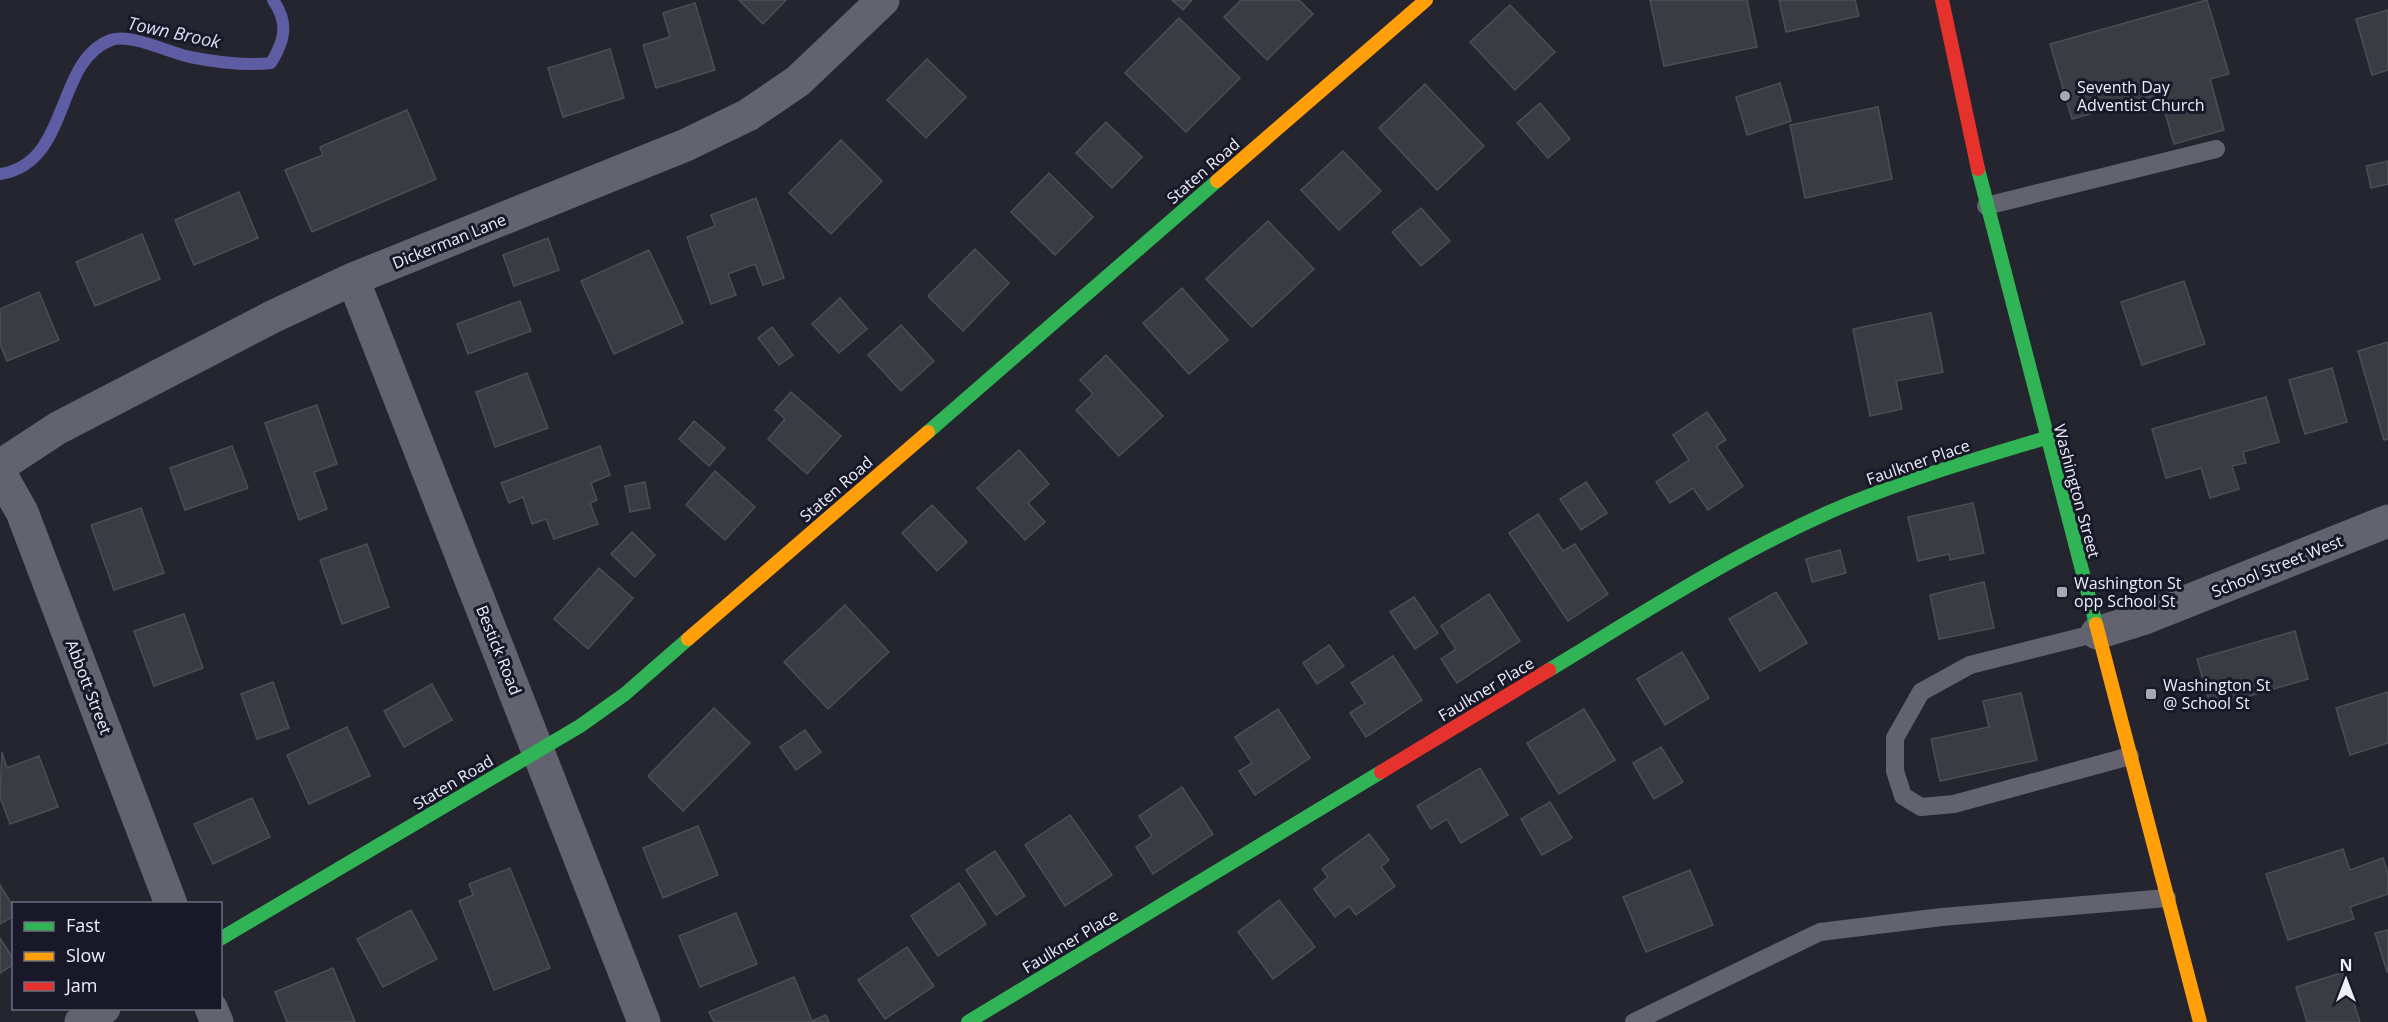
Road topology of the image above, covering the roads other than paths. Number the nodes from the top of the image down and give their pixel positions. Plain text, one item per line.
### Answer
1 (883, 0) edge
2 (1426, 0) edge
3 (1942, 0) edge
4 (2216, 149) dead end
5 (1986, 206) junction
6 (352, 279) junction
7 (2046, 438) junction
8 (0, 466) edge
9 (0, 473) edge
10 (2388, 521) edge
11 (2097, 633) junction
12 (539, 750) junction
13 (2130, 756) junction
14 (2167, 898) junction
15 (171, 902) edge
16 (222, 938) edge
17 (101, 1010) edge
18 (81, 1022) edge
19 (644, 1022) edge
20 (968, 1022) edge
21 (1634, 1022) edge
22 (2200, 1022) edge

1 - 6 street, Dickerman Lane
2 - 12 street, Staten Road
3 - 5 street, Washington Street
4 - 5 lane
5 - 7 street, Washington Street
6 - 8 street, Dickerman Lane
6 - 12 street, Bestick Road
7 - 11 street, Washington Street
7 - 20 street, Faulkner Place
9 - 15 street, Abbott Street
10 - 11 street, School Street West
11 - 13 street, Washington Street
11 - 13 lane
12 - 16 street, Staten Road
12 - 19 street, Bestick Road
13 - 14 street, Washington Street
14 - 21 lane
14 - 22 street, Washington Street
17 - 18 street

